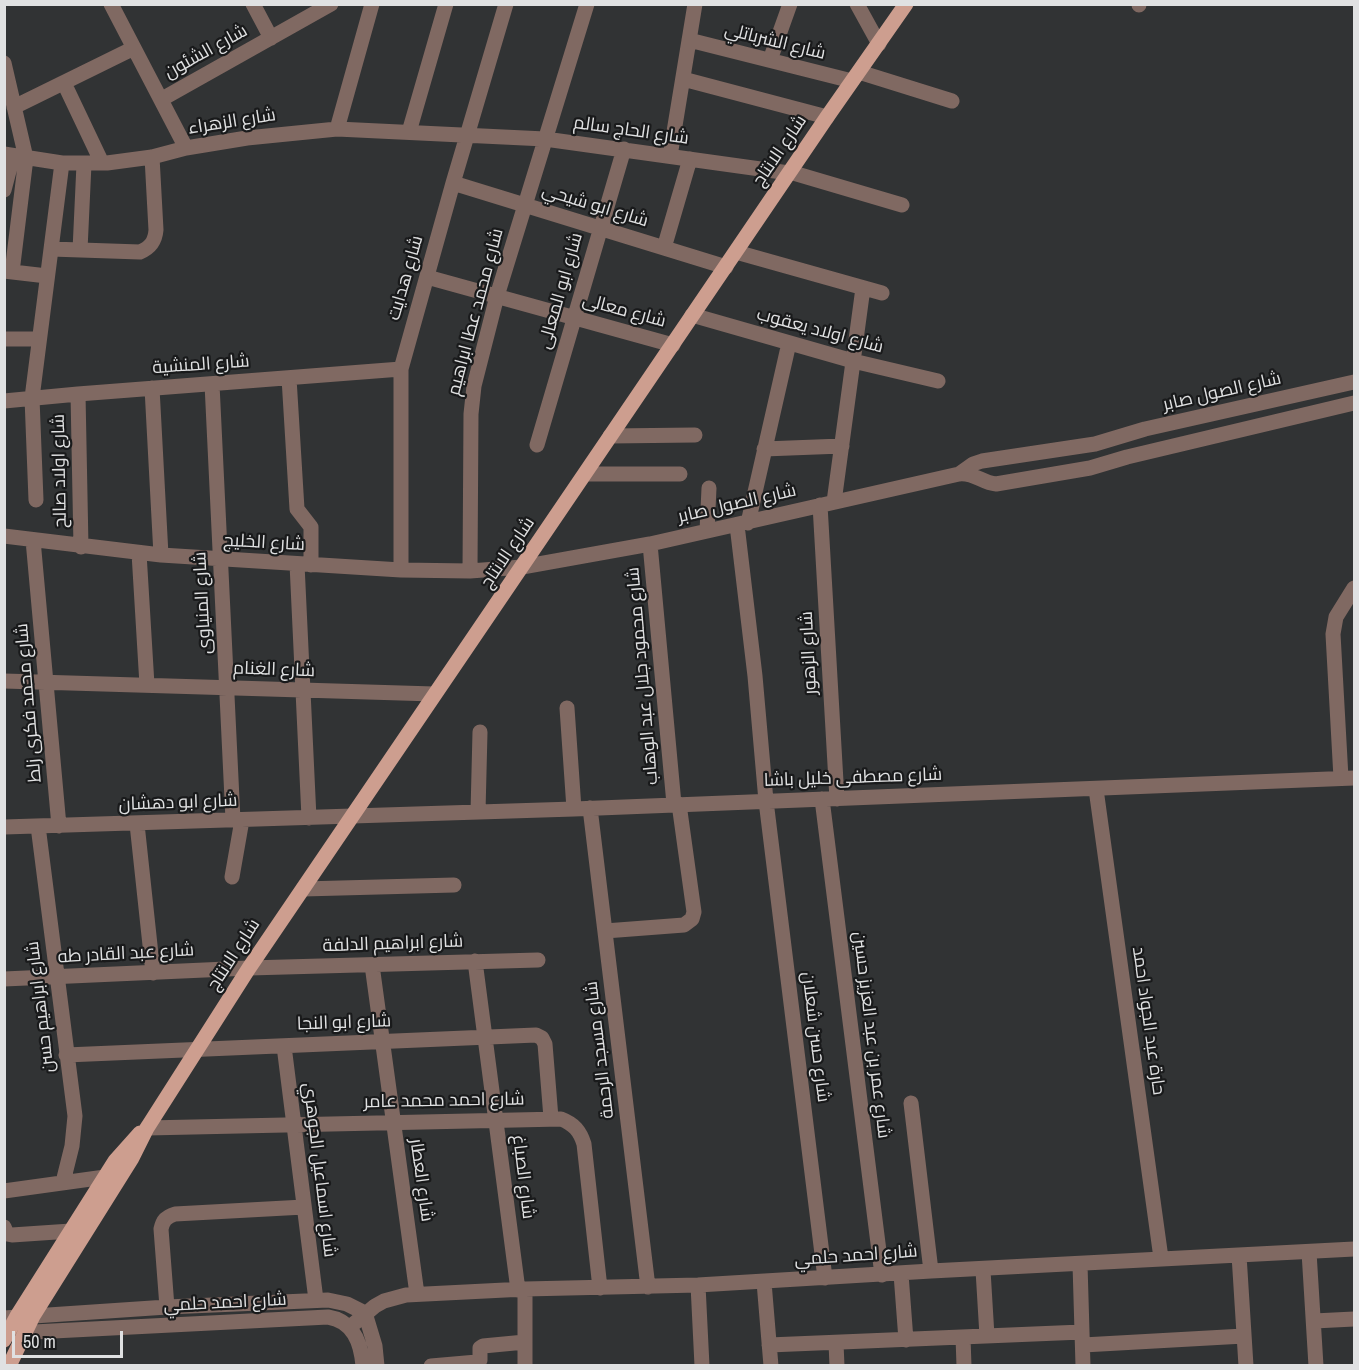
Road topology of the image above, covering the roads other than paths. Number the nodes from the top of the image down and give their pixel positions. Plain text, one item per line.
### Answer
1 (111, 4) edge
2 (253, 4) edge
3 (331, 4) edge
4 (372, 4) edge
5 (446, 4) edge
6 (506, 4) edge
7 (587, 4) edge
8 (695, 4) edge
9 (790, 4) edge
10 (857, 4) edge
11 (906, 4) edge
12 (272, 38) junction
13 (689, 40) junction
14 (879, 44) junction
15 (134, 48) junction
16 (770, 60) junction
17 (4, 63) edge
18 (855, 77) junction
19 (682, 79) junction
20 (64, 83) junction
21 (162, 99) junction
22 (952, 101) dead end
23 (14, 107) junction
24 (827, 117) junction
25 (338, 129) junction
26 (409, 132) junction
27 (467, 135) junction
28 (545, 139) junction
29 (186, 148) junction
30 (624, 149) junction
31 (14, 156) edge
32 (670, 156) junction
33 (152, 157) junction
34 (690, 159) junction
35 (62, 163) junction
36 (102, 163) junction
37 (84, 164) junction
38 (789, 173) junction
39 (453, 183) junction
40 (4, 190) edge
41 (902, 204) dead end
42 (525, 205) junction
43 (600, 228) junction
44 (664, 248) junction
45 (51, 249) junction
46 (80, 250) junction
47 (736, 252) junction
48 (726, 267) junction
49 (8, 271) edge
50 (47, 276) junction
51 (427, 277) junction
52 (863, 288) junction
53 (882, 293) dead end
54 (497, 296) junction
55 (692, 315) junction
56 (574, 317) junction
57 (4, 339) edge
58 (39, 339) junction
59 (789, 343) junction
60 (673, 345) junction
61 (854, 361) junction
62 (401, 369) junction
63 (289, 378) junction
64 (939, 381) dead end
65 (1354, 382) edge
66 (212, 384) junction
67 (153, 388) junction
68 (78, 394) junction
69 (32, 398) junction
70 (4, 401) edge
71 (1354, 403) edge
72 (695, 435) dead end
73 (610, 436) junction
74 (537, 445) dead end
75 (842, 446) junction
76 (764, 448) junction
77 (585, 474) junction
78 (680, 474) dead end
79 (959, 474) junction
80 (709, 488) dead end
81 (36, 500) dead end
82 (827, 503) junction
83 (742, 524) junction
84 (706, 531) junction
85 (4, 536) edge
86 (33, 540) junction
87 (650, 544) junction
88 (81, 546) junction
89 (139, 554) junction
90 (160, 555) junction
91 (220, 560) junction
92 (304, 564) junction
93 (522, 567) junction
94 (401, 570) junction
95 (470, 572) junction
96 (1354, 588) edge
97 (4, 681) edge
98 (46, 682) junction
99 (147, 685) junction
100 (226, 688) junction
101 (303, 690) junction
102 (434, 694) junction
103 (567, 708) dead end
104 (480, 732) dead end
105 (1348, 778) edge
106 (1096, 789) junction
107 (830, 799) junction
108 (766, 801) junction
109 (677, 804) junction
110 (590, 808) junction
111 (574, 809) junction
112 (478, 812) junction
113 (352, 816) junction
114 (309, 818) junction
115 (238, 820) junction
116 (137, 824) junction
117 (38, 826) junction
118 (59, 826) junction
119 (4, 827) edge
120 (232, 877) dead end
121 (454, 885) dead end
122 (303, 889) junction
123 (605, 931) junction
124 (538, 960) dead end
125 (475, 961) junction
126 (372, 964) junction
127 (249, 968) junction
128 (153, 973) junction
129 (57, 977) junction
130 (4, 979) edge
131 (485, 1037) junction
132 (383, 1041) junction
133 (284, 1046) junction
134 (197, 1048) junction
135 (66, 1055) junction
136 (911, 1102) dead end
137 (551, 1118) junction
138 (496, 1119) junction
139 (394, 1122) junction
140 (294, 1124) junction
141 (147, 1128) junction
142 (105, 1177) junction
143 (63, 1182) junction
144 (4, 1191) edge
145 (304, 1207) junction
146 (4, 1227) edge
147 (71, 1231) junction
148 (1354, 1249) edge
149 (1309, 1252) junction
150 (1239, 1256) junction
151 (1161, 1258) junction
152 (1080, 1264) junction
153 (983, 1270) junction
154 (931, 1271) junction
155 (901, 1274) junction
156 (882, 1275) junction
157 (825, 1278) junction
158 (764, 1282) junction
159 (698, 1285) junction
160 (648, 1287) junction
161 (600, 1288) junction
162 (521, 1290) junction
163 (417, 1294) junction
164 (316, 1300) junction
165 (167, 1307) junction
166 (364, 1313) junction
167 (33, 1316) junction
168 (1354, 1319) edge
169 (1314, 1321) junction
170 (8, 1327) edge
171 (350, 1327) junction
172 (24, 1334) junction
173 (987, 1336) junction
174 (1244, 1336) junction
175 (963, 1337) junction
176 (1082, 1338) junction
177 (906, 1340) junction
178 (525, 1342) junction
179 (836, 1343) junction
180 (769, 1346) junction
181 (9, 1365) edge
182 (363, 1365) edge
183 (377, 1365) edge
184 (431, 1365) edge
185 (525, 1365) edge
186 (702, 1365) edge
187 (771, 1365) edge
188 (837, 1365) edge
189 (964, 1365) edge
190 (1083, 1365) edge
191 (1246, 1365) edge
192 (1316, 1365) edge

1 - 15 street
2 - 12 street
3 - 12 street, شارع الشئون
4 - 25 street
5 - 26 street
6 - 27 street, شارع هدايت
7 - 28 street, شارع محمد عطا ابراهيم
8 - 13 street
9 - 16 street
10 - 14 street
11 - 14 main road, شارع الانتاج
12 - 21 street, شارع الشئون
13 - 16 street, شارع الشرباتلي
13 - 19 street
14 - 18 main road, شارع الانتاج
15 - 20 street
15 - 21 street
16 - 18 street, شارع الشرباتلي
17 - 23 street
18 - 22 street, شارع الشرباتلي
18 - 24 main road, شارع الانتاج
19 - 24 street
19 - 32 street
20 - 23 street
20 - 36 street
21 - 29 street
23 - 31 street
24 - 38 main road, شارع الانتاج
25 - 26 street, شارع الزهراء
25 - 29 street, شارع الزهراء
26 - 27 street, شارع الزهراء
27 - 28 street, شارع الحاج سالم
27 - 39 street, شارع هدايت
28 - 30 street, شارع الحاج سالم
28 - 42 street, شارع محمد عطا ابراهيم
29 - 33 street, شارع الزهراء
30 - 32 street, شارع الحاج سالم
30 - 43 street, شارع ابو المعالى
31 - 35 street, شارع الزهراء
31 - 40 street
31 - 49 street
32 - 34 street, شارع الحاج سالم
33 - 36 street, شارع الزهراء
33 - 46 street
34 - 38 street, شارع الحاج سالم
34 - 44 street
35 - 37 street, شارع الزهراء
35 - 45 street
36 - 37 street, شارع الزهراء
37 - 46 street
38 - 41 street, شارع الحاج سالم
38 - 47 main road, شارع الانتاج
39 - 42 street, شارع ابو شيحي
39 - 51 street, شارع هدايت
42 - 43 street, شارع ابو شيحي
42 - 54 street, شارع محمد عطا ابراهيم
43 - 44 street, شارع ابو شيحي
43 - 56 street, شارع ابو المعالى
44 - 48 street, شارع ابو شيحي
45 - 46 street
45 - 50 street
47 - 48 main road, شارع الانتاج
47 - 52 street
48 - 55 main road, شارع الانتاج
49 - 50 street
50 - 58 street
51 - 54 street, شارع معالى
51 - 62 street, شارع هدايت
52 - 53 street
52 - 61 street, شارع الزهور
54 - 56 street, شارع معالى
54 - 95 street, شارع محمد عطا ابراهيم
55 - 59 street, شارع اولاد يعقوب
55 - 60 main road, شارع الانتاج
56 - 60 street, شارع معالى
56 - 74 street, شارع ابو المعالى
57 - 58 street
58 - 69 street
59 - 61 street, شارع اولاد يعقوب
59 - 76 street, شارع حسن شعلان
60 - 73 main road, شارع الانتاج
61 - 64 street, شارع اولاد يعقوب
61 - 75 street, شارع الزهور
62 - 63 street, شارع المنشية
62 - 94 street, شارع هدايت
63 - 66 street, شارع المنشية
63 - 92 street
65 - 79 street, شارع الصول صابر
66 - 67 street, شارع المنشية
66 - 91 street, شارع المنياوى
67 - 68 street, شارع المنشية
67 - 90 street
68 - 69 street, شارع المنشية
68 - 88 street, شارع اولاد صالح
69 - 70 street, شارع المنشية
69 - 81 street
71 - 79 street, شارع الصول صابر
72 - 73 street
73 - 77 main road, شارع الانتاج
75 - 76 street
75 - 82 street, شارع الزهور
76 - 83 street, شارع حسن شعلان
77 - 78 street
77 - 93 main road, شارع الانتاج
79 - 82 street, شارع الصول صابر
80 - 84 street
82 - 83 street, شارع الصول صابر
82 - 107 street, شارع الزهور
83 - 84 street, شارع الصول صابر
83 - 108 street, شارع حسن شعلان
84 - 87 street, شارع الصول صابر
85 - 86 street, شارع الخليج
86 - 88 street, شارع الخليج
86 - 98 street, شارع محمد فكرى زلط
87 - 93 street, شارع الصول صابر
87 - 109 street, شارع محمود جلال عبد الوهاب
88 - 89 street, شارع الخليج
89 - 90 street, شارع الخليج
89 - 99 street
90 - 91 street, شارع الخليج
91 - 92 street, شارع الخليج
91 - 100 street, شارع المنياوى
92 - 94 street, شارع الخليج
92 - 101 street
93 - 95 street, شارع الخليج
93 - 102 main road, شارع الانتاج
94 - 95 street, شارع الخليج
96 - 105 street
97 - 98 street, شارع الغنام
98 - 99 street, شارع الغنام
98 - 118 street, شارع محمد فكرى زلط
99 - 100 street, شارع الغنام
100 - 101 street, شارع الغنام
100 - 115 street, شارع المنياوى
101 - 102 street, شارع الغنام
101 - 114 street
102 - 113 main road, شارع الانتاج
103 - 111 street
104 - 112 street
105 - 106 street, شارع مصطفى خليل باشا
106 - 107 street, شارع مصطفى خليل باشا
106 - 151 street, حارة عبد الجواد احمد
107 - 108 street, شارع مصطفى خليل باشا
107 - 156 street, شارع عمر بن عبد العزيز حسين
108 - 109 street, شارع مصطفى خليل باشا
108 - 157 street, شارع حسن شعلان
109 - 110 street, شارع مصطفى خليل باشا
109 - 123 street, شارع محمود جلال عبد الوهاب
110 - 111 street, شارع مصطفى خليل باشا
110 - 123 street, شارع مسجد الرحمة
111 - 112 street, شارع مصطفى خليل باشا
112 - 113 street, شارع مصطفى خليل باشا
113 - 114 street, شارع ابو دهشان
113 - 122 main road, شارع الانتاج
114 - 115 street, شارع ابو دهشان
115 - 116 street, شارع ابو دهشان
115 - 120 street
116 - 118 street, شارع ابو دهشان
116 - 128 street
117 - 118 street, شارع ابو دهشان
117 - 119 street, شارع ابو دهشان
117 - 129 street, شارع ابراهيم حسن
121 - 122 street
122 - 127 main road, شارع الانتاج
123 - 160 street, شارع مسجد الرحمة
124 - 125 street, شارع ابراهيم الدلفة
125 - 126 street, شارع ابراهيم الدلفة
125 - 131 street, شارع الصباغ
126 - 127 street, شارع ابراهيم الدلفة
126 - 132 street, شارع العطار
127 - 128 street, شارع عبد القادر طه
127 - 134 main road, شارع الانتاج
128 - 129 street, شارع عبد القادر طه
129 - 130 street, شارع عبد القادر طه
129 - 135 street, شارع ابراهيم حسن
131 - 132 street, شارع ابو النجا
131 - 137 street, شارع ابو النجا
131 - 138 street, شارع الصباغ
132 - 133 street, شارع ابو النجا
132 - 139 street, شارع العطار
133 - 134 street, شارع ابو النجا
133 - 140 street, شارع اسماعيل الجوهري
134 - 135 street, شارع ابو النجا
134 - 141 main road, شارع الانتاج
135 - 143 street, شارع ابراهيم حسن
136 - 154 street
137 - 138 street, شارع احمد محمد عامر
137 - 161 street, شارع احمد محمد عامر
138 - 139 street, شارع احمد محمد عامر
138 - 162 street, شارع الصباغ
139 - 140 street, شارع احمد محمد عامر
139 - 163 street, شارع العطار
140 - 141 street, شارع احمد محمد عامر
140 - 145 street, شارع اسماعيل الجوهري
141 - 142 main road, شارع الانتاج
141 - 167 main road, شارع الانتاج
142 - 143 street
142 - 147 main road, شارع الانتاج
143 - 144 street
145 - 164 street, شارع اسماعيل الجوهري
145 - 165 street
146 - 147 street
147 - 170 main road, شارع الانتاج
148 - 149 street, شارع احمد حلمي
149 - 150 street, شارع احمد حلمي
149 - 169 street
150 - 151 street, شارع احمد حلمي
150 - 174 street
151 - 152 street, شارع احمد حلمي
152 - 153 street, شارع احمد حلمي
152 - 176 street
153 - 154 street, شارع احمد حلمي
153 - 173 street
154 - 155 street, شارع احمد حلمي
155 - 156 street, شارع احمد حلمي
155 - 177 street
156 - 157 street, شارع احمد حلمي
157 - 158 street, شارع احمد حلمي
158 - 159 street, شارع احمد حلمي
158 - 180 street
159 - 160 street, شارع احمد حلمي
159 - 186 street
160 - 161 street, شارع احمد حلمي
161 - 162 street, شارع احمد حلمي
162 - 163 street, شارع احمد حلمي
162 - 178 street, شارع الصباغ
163 - 166 street, شارع احمد حلمي
164 - 165 street, شارع احمد حلمي
164 - 166 street, شارع احمد حلمي
165 - 167 street, شارع احمد حلمي
166 - 171 street, شارع احمد حلمي
166 - 183 street
167 - 170 street, شارع احمد حلمي
167 - 172 main road, شارع الانتاج
168 - 169 street
169 - 192 street
170 - 172 street, شارع احمد حلمي
171 - 172 street, شارع احمد حلمي
171 - 182 street
172 - 181 main road, شارع الانتاج
173 - 175 street
173 - 176 street
174 - 176 street
174 - 191 street
175 - 177 street
175 - 189 street
176 - 190 street
177 - 179 street
178 - 184 street
178 - 185 street, شارع الصباغ
179 - 180 street
179 - 188 street
180 - 187 street

